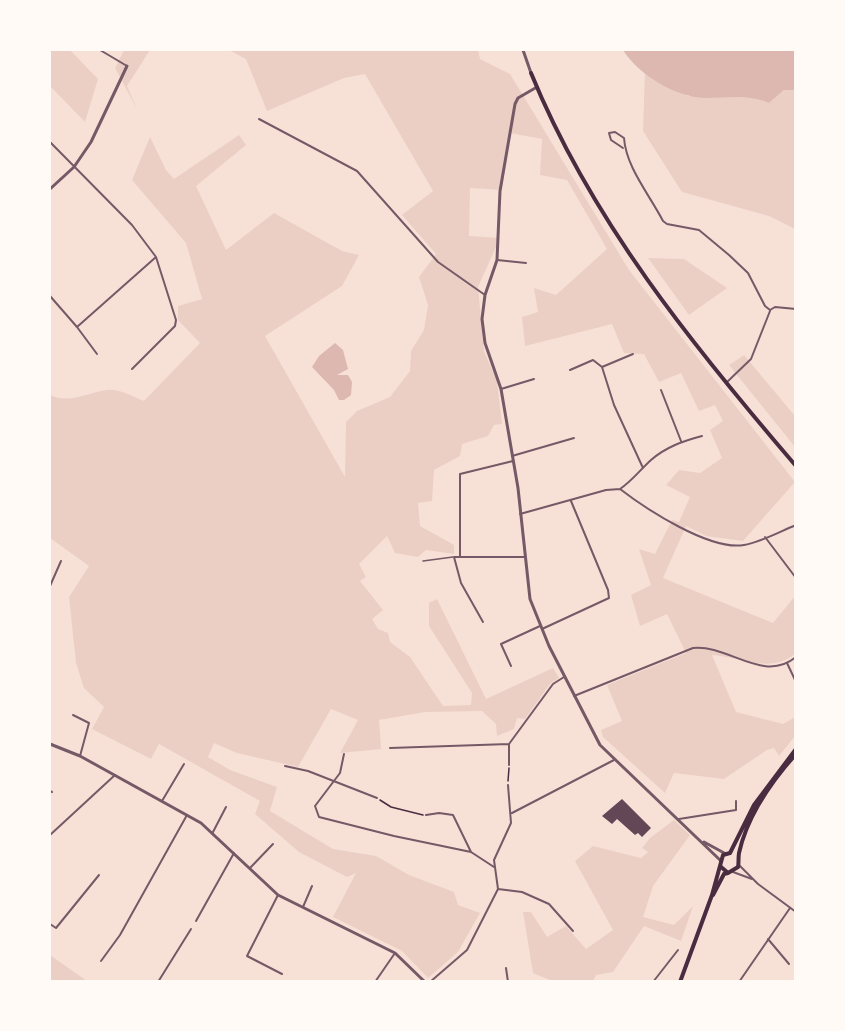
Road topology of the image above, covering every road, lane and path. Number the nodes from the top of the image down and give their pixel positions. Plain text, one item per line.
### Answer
1 (100, 50) edge
2 (523, 50) edge
3 (127, 66) joint
4 (531, 72) joint
5 (537, 87) junction
6 (259, 119) dead end
7 (50, 142) edge
8 (623, 148) junction
9 (74, 167) junction
10 (50, 189) edge
11 (156, 257) junction
12 (497, 260) junction
13 (526, 263) dead end
14 (485, 295) junction
15 (50, 296) edge
16 (795, 309) edge
17 (770, 310) junction
18 (77, 327) junction
19 (97, 354) dead end
20 (633, 354) dead end
21 (602, 367) junction
22 (132, 369) dead end
23 (570, 370) dead end
24 (534, 379) dead end
25 (726, 383) junction
26 (501, 389) junction
27 (661, 390) dead end
28 (702, 436) dead end
29 (574, 438) dead end
30 (681, 441) junction
31 (512, 458) junction
32 (795, 466) edge
33 (643, 468) junction
34 (620, 489) junction
35 (571, 501) junction
36 (520, 514) junction
37 (795, 525) edge
38 (765, 537) junction
39 (460, 556) junction
40 (453, 557) junction
41 (524, 557) junction
42 (61, 561) dead end
43 (423, 561) dead end
44 (795, 578) edge
45 (50, 586) edge
46 (483, 622) dead end
47 (541, 627) junction
48 (795, 657) edge
49 (787, 663) junction
50 (511, 666) dead end
51 (564, 677) junction
52 (795, 682) edge
53 (574, 696) junction
54 (73, 715) dead end
55 (50, 744) edge
56 (509, 744) junction
57 (390, 748) dead end
58 (795, 749) edge
59 (344, 754) dead end
60 (795, 754) edge
61 (80, 756) junction
62 (614, 760) junction
63 (184, 764) dead end
64 (509, 765) joint
65 (285, 766) dead end
66 (115, 775) junction
67 (332, 782) junction
68 (508, 785) joint
69 (377, 798) joint
70 (162, 801) junction
71 (736, 801) dead end
72 (226, 807) dead end
73 (512, 813) junction
74 (187, 815) junction
75 (426, 815) joint
76 (680, 819) junction
77 (213, 832) junction
78 (50, 835) edge
79 (702, 841) junction
80 (273, 844) dead end
81 (471, 852) junction
82 (234, 853) junction
83 (728, 853) junction
84 (738, 858) junction
85 (720, 860) junction
86 (739, 865) junction
87 (720, 866) junction
88 (494, 867) junction
89 (250, 868) junction
90 (730, 872) junction
91 (99, 875) dead end
92 (753, 879) junction
93 (312, 886) dead end
94 (498, 889) junction
95 (278, 895) junction
96 (712, 895) junction
97 (303, 907) junction
98 (790, 908) junction
99 (795, 912) edge
100 (196, 921) dead end
101 (50, 924) edge
102 (191, 929) dead end
103 (573, 931) dead end
104 (768, 939) junction
105 (678, 950) dead end
106 (395, 953) junction
107 (101, 962) dead end
108 (789, 964) dead end
109 (506, 968) dead end
110 (282, 974) dead end
111 (158, 981) edge
112 (375, 981) edge
113 (425, 981) edge
114 (430, 981) edge
115 (508, 981) edge
116 (653, 981) edge
117 (680, 981) edge
118 (739, 981) edge

1 - 3 street
2 - 4 street
3 - 9 street
4 - 5 main road
5 - 12 street
5 - 25 main road
6 - 14 street
7 - 9 street
8 - 8 street
8 - 17 street
9 - 10 street
9 - 11 street
11 - 18 street
11 - 22 street
12 - 13 street
12 - 14 street
14 - 26 street
15 - 18 street
16 - 17 street
17 - 25 street
18 - 19 street
20 - 21 street
21 - 23 street
21 - 33 street
24 - 26 street
25 - 32 main road
26 - 31 street
27 - 30 street
28 - 30 street
29 - 31 street
30 - 33 street
31 - 36 street
31 - 39 street
33 - 34 street
34 - 35 street
34 - 38 street
35 - 36 street
35 - 47 street
36 - 41 street
37 - 38 street
38 - 44 street
39 - 40 street
39 - 41 street
40 - 43 lane
40 - 46 street
41 - 47 street
42 - 45 street
47 - 50 street
47 - 51 street
48 - 49 street
49 - 52 street
49 - 53 street
51 - 53 street
51 - 56 street
53 - 62 street
54 - 61 street
55 - 61 street
56 - 57 street
56 - 64 street
58 - 83 main road
59 - 67 street
60 - 84 main road
61 - 66 street
62 - 73 street
62 - 76 street
63 - 70 street
64 - 68 path
65 - 67 street
66 - 70 street
66 - 78 street
67 - 69 street
67 - 81 street
68 - 73 street
69 - 75 path
70 - 74 street
71 - 76 street
72 - 77 street
73 - 88 street
74 - 77 street
74 - 107 street
75 - 81 street
76 - 79 street
77 - 82 street
79 - 83 street
79 - 85 street
80 - 89 street
81 - 88 street
82 - 89 street
82 - 100 street
83 - 84 main road
83 - 85 main road
84 - 86 main road
85 - 87 main road
86 - 90 main road
86 - 92 street
87 - 90 main road
87 - 96 main road
88 - 94 street
89 - 95 street
90 - 92 street
90 - 96 main road
91 - 101 street
92 - 98 street
93 - 97 street
94 - 103 street
94 - 114 street
95 - 97 street
95 - 110 street
96 - 117 main road
97 - 106 street
98 - 99 street
98 - 104 street
102 - 111 street
104 - 108 street
104 - 118 street
105 - 116 street
106 - 112 street
106 - 113 street
109 - 115 street

